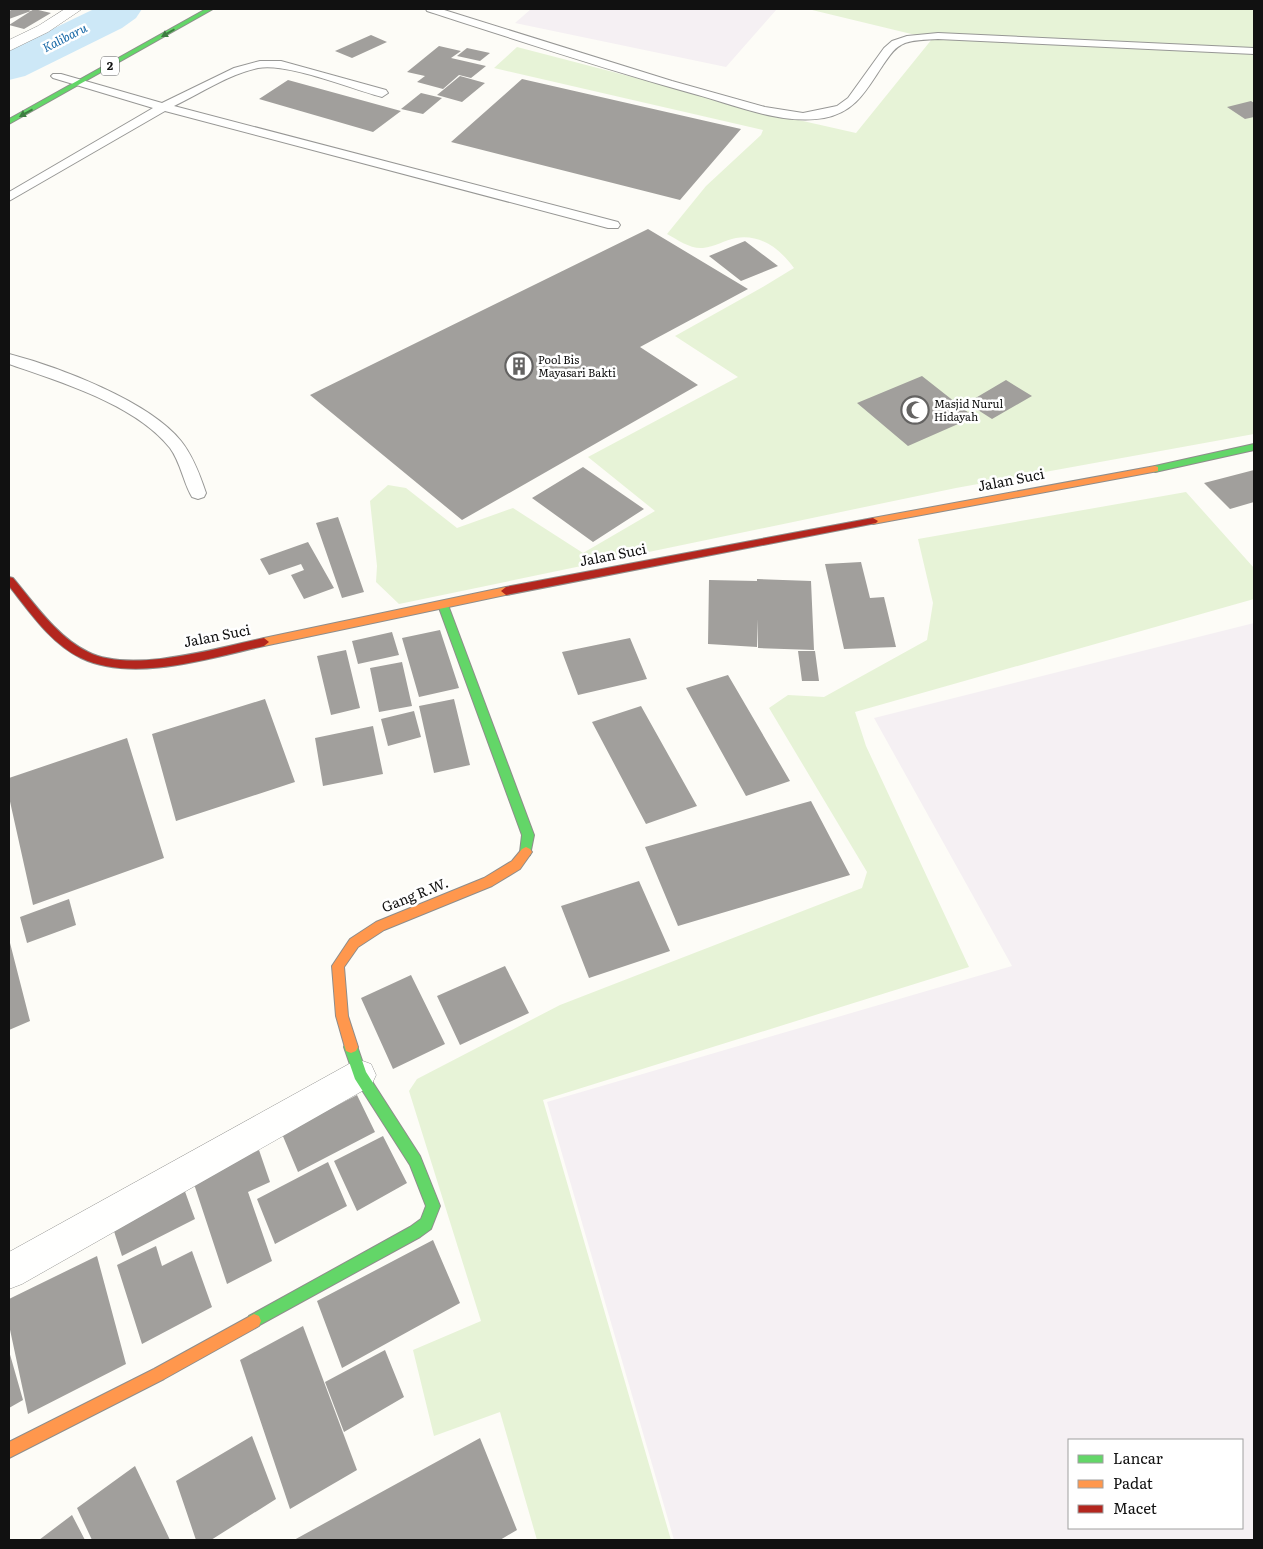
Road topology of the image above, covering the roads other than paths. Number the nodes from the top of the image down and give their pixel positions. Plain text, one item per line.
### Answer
1 (75, 9) edge
2 (210, 9) edge
3 (430, 9) edge
4 (9, 46) edge
5 (1254, 51) edge
6 (70, 69) dead end
7 (53, 78) joint
8 (80, 83) junction
9 (382, 93) dead end
10 (163, 107) junction
11 (9, 122) edge
12 (9, 197) edge
13 (613, 225) dead end
14 (9, 359) edge
15 (1254, 447) edge
16 (198, 493) dead end
17 (9, 580) edge
18 (443, 604) junction
19 (360, 1076) junction
20 (9, 1272) edge
21 (9, 1450) edge

1 - 4 street
2 -> 8 main road, 2
3 - 5 lane
6 - 7 main road
7 - 8 lane
8 - 10 lane
8 -> 11 main road, 2
9 - 10 lane
10 - 12 lane
10 - 13 lane
14 - 16 lane
15 - 18 main road, Jalan Suci
17 - 18 main road, Jalan Suci
18 - 19 main road, Gang R.W.
19 - 20 street
19 - 21 main road, Gang R.W.

